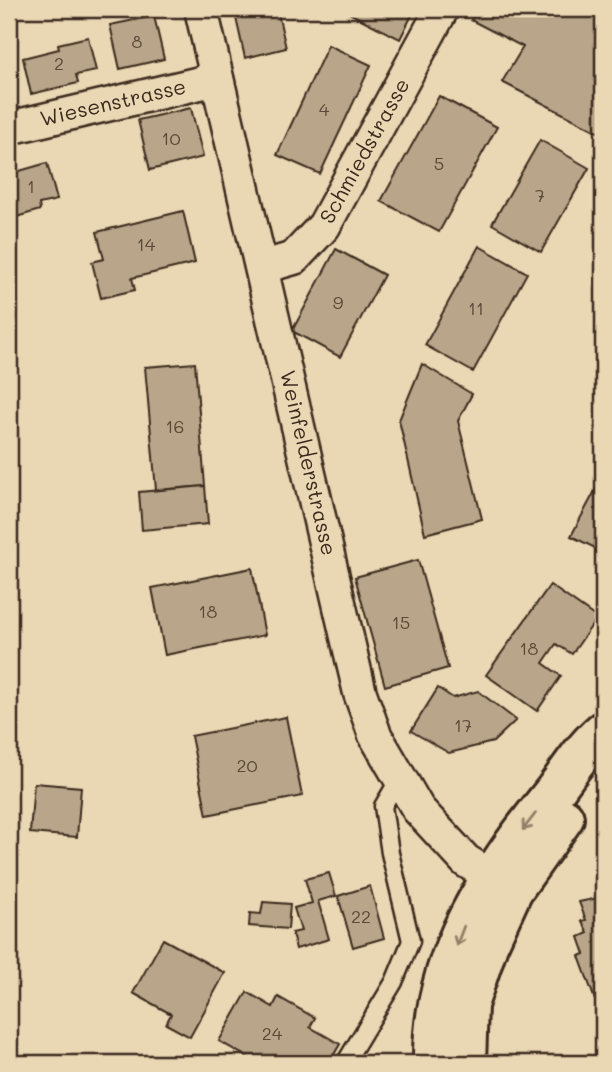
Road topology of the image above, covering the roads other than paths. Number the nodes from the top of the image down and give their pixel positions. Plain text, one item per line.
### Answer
1 (201, 9) edge
2 (442, 9) edge
3 (217, 79) junction
4 (9, 128) edge
5 (263, 268) junction
6 (603, 731) edge
7 (603, 759) edge
8 (398, 779) junction
9 (502, 883) junction
10 (345, 1063) edge
11 (433, 1063) edge
12 (466, 1063) edge

1 - 3 street, Weinfelderstrasse
2 - 5 street, Schmiedstrasse
3 - 4 street, Wiesenstrasse
3 - 5 street, Weinfelderstrasse
5 - 8 street, Weinfelderstrasse
6 -> 9 main road
7 - 9 main road
8 - 9 street, Weinfelderstrasse
8 - 10 lane
9 -> 11 main road
9 - 12 main road

